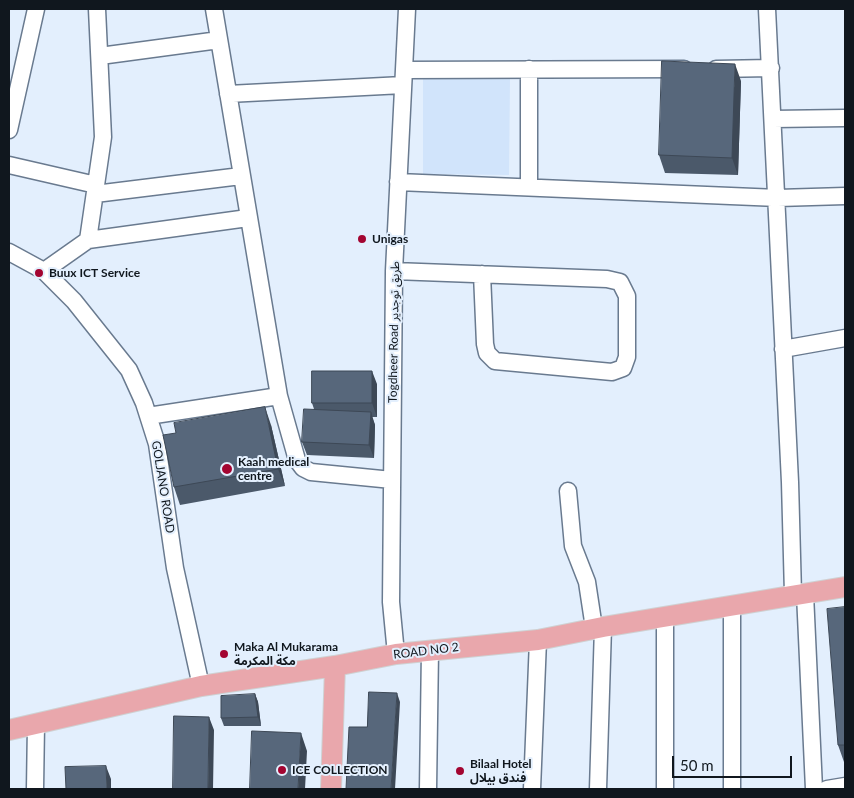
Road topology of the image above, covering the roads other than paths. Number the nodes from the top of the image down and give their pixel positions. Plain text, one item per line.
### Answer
1 (36, 9) edge
2 (97, 9) edge
3 (214, 9) edge
4 (406, 9) edge
5 (767, 9) edge
6 (219, 40) junction
7 (100, 56) junction
8 (771, 68) junction
9 (529, 69) junction
10 (403, 78) junction
11 (228, 94) junction
12 (845, 118) edge
13 (773, 119) junction
14 (9, 130) edge
15 (9, 165) edge
16 (241, 176) junction
17 (398, 182) junction
18 (529, 186) junction
19 (95, 189) junction
20 (845, 196) edge
21 (778, 198) junction
22 (248, 218) junction
23 (88, 240) junction
24 (9, 252) edge
25 (44, 271) junction
26 (394, 271) junction
27 (482, 274) junction
28 (845, 338) edge
29 (783, 349) junction
30 (279, 396) junction
31 (216, 405) junction
32 (148, 416) junction
33 (221, 422) edge
34 (392, 480) junction
35 (568, 491) dead end
36 (845, 587) edge
37 (799, 594) junction
38 (732, 607) junction
39 (664, 617) junction
40 (598, 628) junction
41 (538, 640) junction
42 (430, 650) junction
43 (396, 654) junction
44 (335, 666) junction
45 (201, 686) junction
46 (36, 724) junction
47 (9, 730) edge
48 (845, 786) edge
49 (35, 789) edge
50 (330, 789) edge
51 (428, 789) edge
52 (532, 789) edge
53 (598, 789) edge
54 (665, 789) edge
55 (732, 789) edge
56 (814, 789) edge
57 (827, 789) edge

1 - 14 street
2 - 7 street
3 - 6 street
4 - 10 street, Togdheer Road طريق توجدير
5 - 8 street
6 - 7 street
6 - 11 street
7 - 19 street
8 - 9 street
8 - 13 street
9 - 10 street
9 - 18 street
10 - 11 street
10 - 17 street, Togdheer Road طريق توجدير
11 - 16 street
12 - 13 street
13 - 21 street
15 - 19 street
16 - 19 street
16 - 22 street
17 - 18 street
17 - 26 street, Togdheer Road طريق توجدير
18 - 21 street
19 - 23 street
20 - 21 street
21 - 29 street
22 - 23 street
22 - 30 street
23 - 25 street
24 - 25 street, GOLJANO ROAD
25 - 32 street, GOLJANO ROAD
26 - 27 street
26 - 34 street, Togdheer Road طريق توجدير
27 - 27 street
28 - 29 street
29 - 37 street
30 - 31 street
30 - 34 street
31 - 32 street
31 - 33 street
32 - 45 street, GOLJANO ROAD
34 - 43 street, Togdheer Road طريق توجدير
35 - 40 street
36 - 37 main road, ROAD NO 2
37 - 38 main road, ROAD NO 2
37 - 56 street
38 - 39 main road, ROAD NO 2
38 - 55 street
39 - 40 main road, ROAD NO 2
39 - 54 street
40 - 41 main road, ROAD NO 2
40 - 53 street
41 - 42 main road, ROAD NO 2
41 - 52 street
42 - 43 main road, ROAD NO 2
42 - 51 street
43 - 44 main road, ROAD NO 2
44 - 45 main road, ROAD NO 2
44 - 50 main road
45 - 46 main road, ROAD NO 2
46 - 47 main road, ROAD NO 2
46 - 49 street
48 - 57 street

